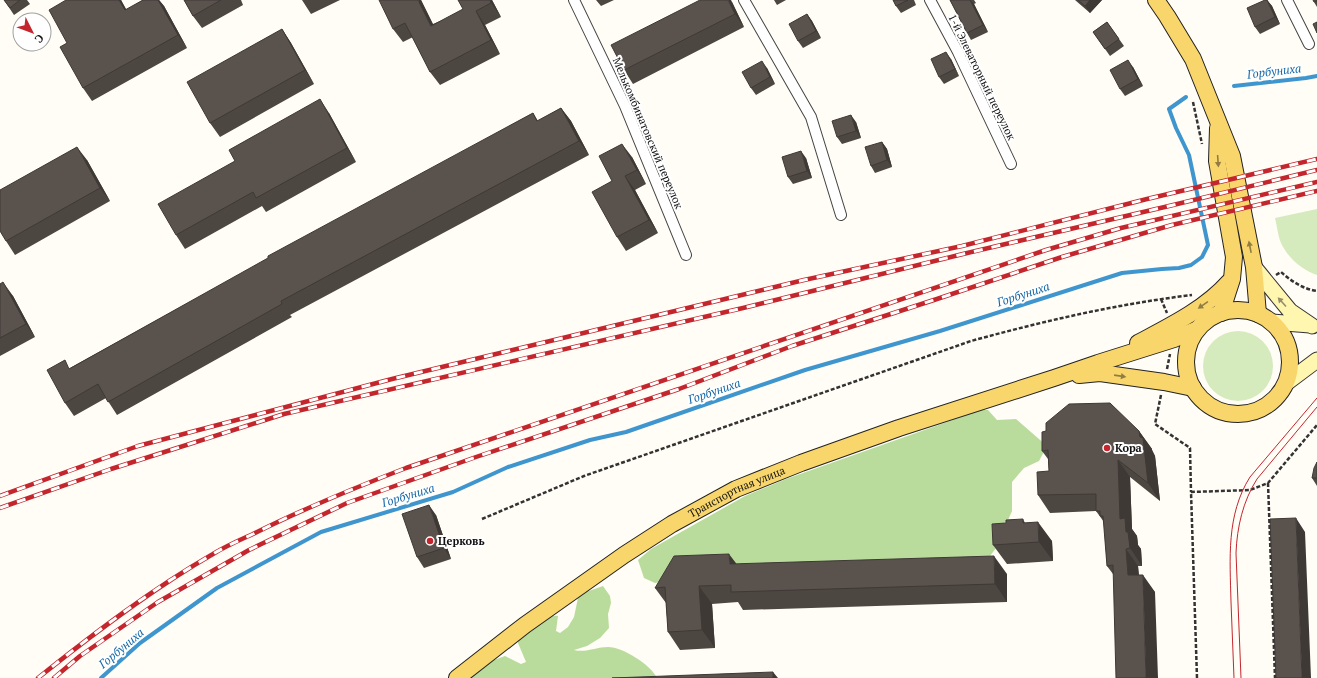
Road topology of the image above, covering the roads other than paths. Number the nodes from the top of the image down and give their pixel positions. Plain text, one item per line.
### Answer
1 (574, 0) edge
2 (744, 0) edge
3 (930, 0) edge
4 (1156, 0) edge
5 (1287, 0) edge
6 (1309, 44) dead end
7 (1218, 122) junction
8 (1011, 164) dead end
9 (842, 215) dead end
10 (686, 255) dead end
11 (1254, 267) junction
12 (1232, 279) junction
13 (1221, 313) junction
14 (1258, 314) junction
15 (1272, 322) junction
16 (1315, 325) edge
17 (1196, 330) junction
18 (1317, 360) edge
19 (1098, 363) junction
20 (1054, 378) junction
21 (1285, 384) junction
22 (1193, 388) junction
23 (457, 678) edge

1 - 10 street, Мелькомбинатовский переулок
2 - 9 street
3 - 8 street, 1-й Элеваторный переулок
4 - 7 main road
5 - 6 street
11 -> 7 main road
7 -> 12 main road
11 - 14 main road
16 -> 11 main road
12 - 13 main road
12 -> 19 main road
13 - 14 main road
13 - 17 main road
14 - 15 main road
15 - 16 main road
15 - 21 main road
17 - 19 main road
17 - 22 main road
18 - 21 main road
19 - 20 main road
20 -> 22 main road
20 - 23 main road, Транспортная улица
21 - 22 main road

